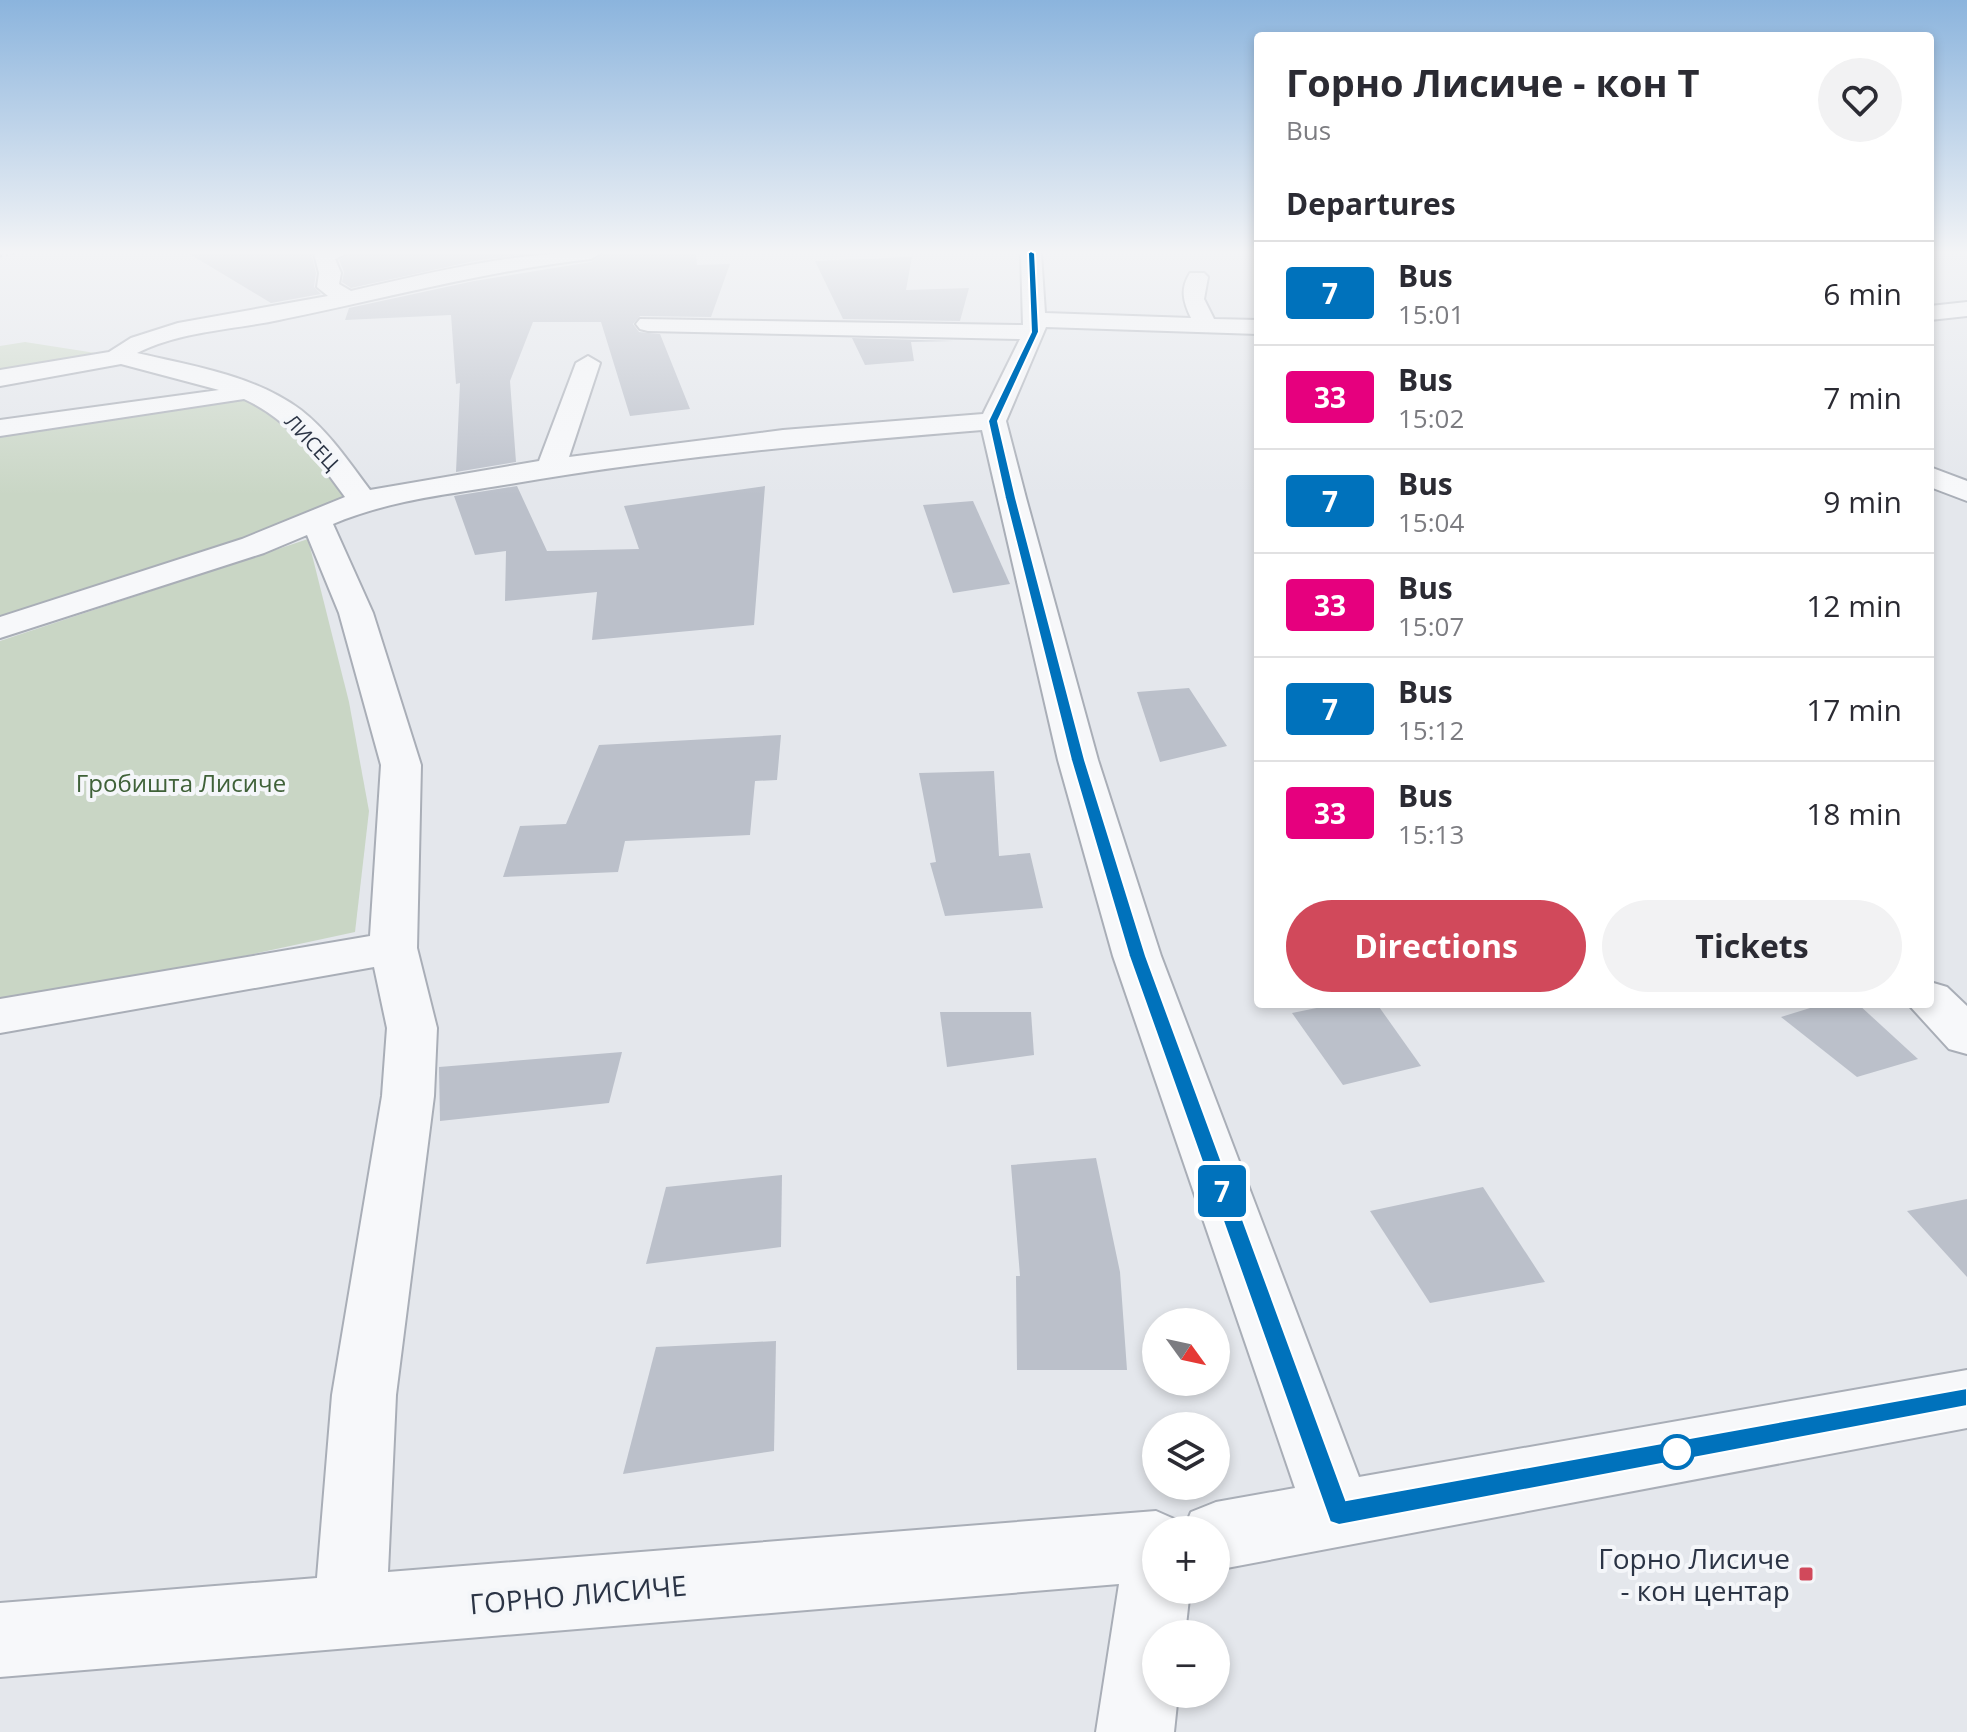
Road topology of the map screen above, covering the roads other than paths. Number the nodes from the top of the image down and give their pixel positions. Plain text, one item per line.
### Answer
1 (166, 334) edge
2 (992, 334) edge
3 (1056, 334) edge
4 (1033, 335) junction
5 (808, 352) dead end
6 (121, 357) junction
7 (588, 363) dead end
8 (0, 378) edge
9 (251, 395) junction
10 (993, 421) junction
11 (0, 428) edge
12 (551, 468) junction
13 (1934, 478) edge
14 (1967, 492) edge
15 (363, 500) junction
16 (317, 522) junction
17 (0, 628) edge
18 (393, 948) junction
19 (1934, 1003) edge
20 (0, 1016) edge
21 (1967, 1036) edge
22 (1967, 1399) edge
23 (1339, 1514) junction
24 (1230, 1533) edge
25 (1142, 1547) edge
26 (1152, 1604) edge
27 (350, 1614) junction
28 (0, 1640) edge
29 (1135, 1732) edge

1 - 6 street
2 - 4 street
3 - 4 street
4 - 5 street
4 - 10 street
6 - 8 street
6 - 9 street, ЛИСЕЦ
7 - 12 street
9 - 11 street
9 - 15 street, ЛИСЕЦ
10 - 12 street
10 - 23 street
12 - 15 street
13 - 14 street
15 - 16 street
16 - 17 street
16 - 18 street
18 - 20 street
18 - 27 street
19 - 21 street
22 - 23 street
23 - 24 street
25 - 27 street, ГОРНО ЛИСИЧЕ
26 - 29 street
27 - 28 street, ГОРНО ЛИСИЧЕ

